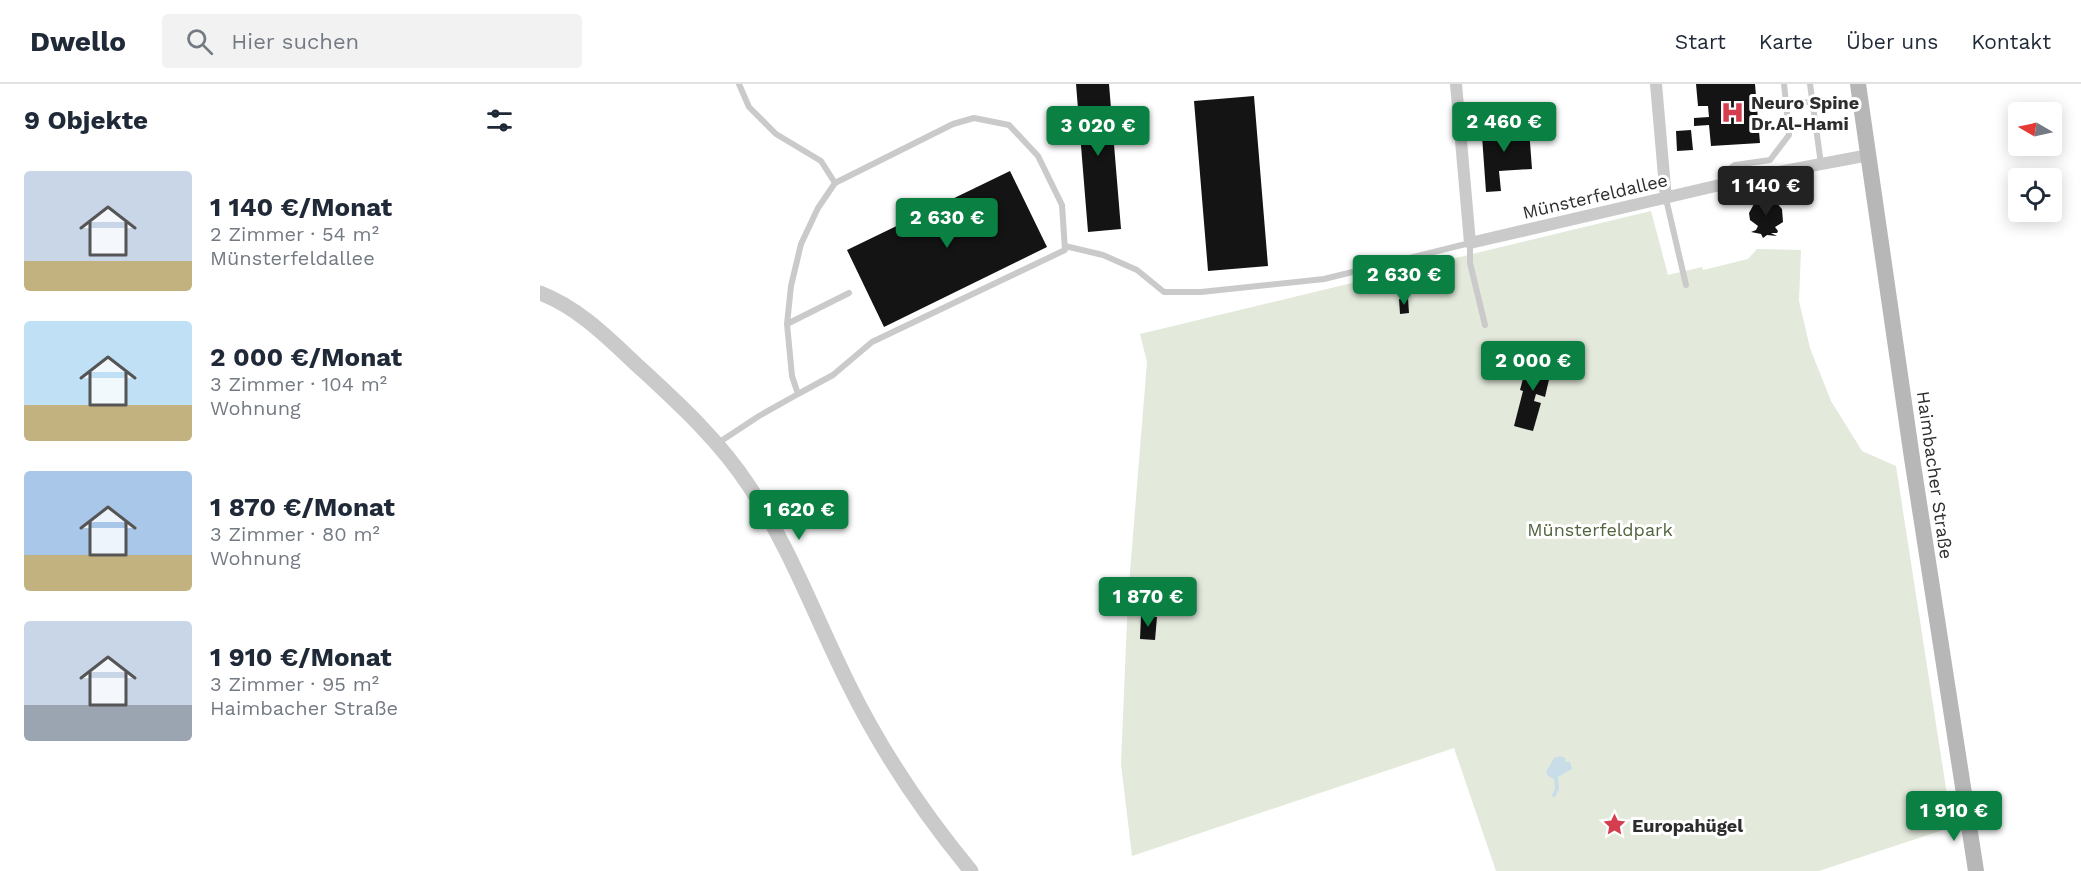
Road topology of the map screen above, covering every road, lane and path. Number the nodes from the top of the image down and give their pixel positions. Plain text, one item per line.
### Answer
1 (739, 84) edge
2 (1456, 84) edge
3 (1656, 84) edge
4 (1784, 84) edge
5 (1810, 84) edge
6 (1858, 84) edge
7 (1813, 102) junction
8 (1786, 103) junction
9 (1869, 155) junction
10 (1821, 164) junction
11 (835, 183) junction
12 (1722, 184) junction
13 (1666, 199) junction
14 (1470, 243) junction
15 (1065, 246) junction
16 (1686, 285) dead end
17 (540, 293) edge
18 (849, 293) dead end
19 (787, 324) junction
20 (1485, 325) dead end
21 (798, 394) junction
22 (718, 443) junction
23 (971, 871) edge
24 (1976, 871) edge

1 - 11 lane
2 - 14 street
3 - 13 street
4 - 8 lane
5 - 7 lane
6 - 9 main road, Haimbacher Straße
7 - 8 lane
7 - 10 lane
8 - 12 lane
9 - 10 street, Münsterfeldallee
9 - 24 main road, Haimbacher Straße
10 - 12 street, Münsterfeldallee
11 - 15 lane
11 - 19 lane
12 - 13 street, Münsterfeldallee
13 - 14 street, Münsterfeldallee
13 - 16 lane
14 - 15 lane
14 - 20 lane
15 - 21 lane
17 - 22 street
18 - 19 lane
19 - 21 lane
21 - 22 lane
22 - 23 street

